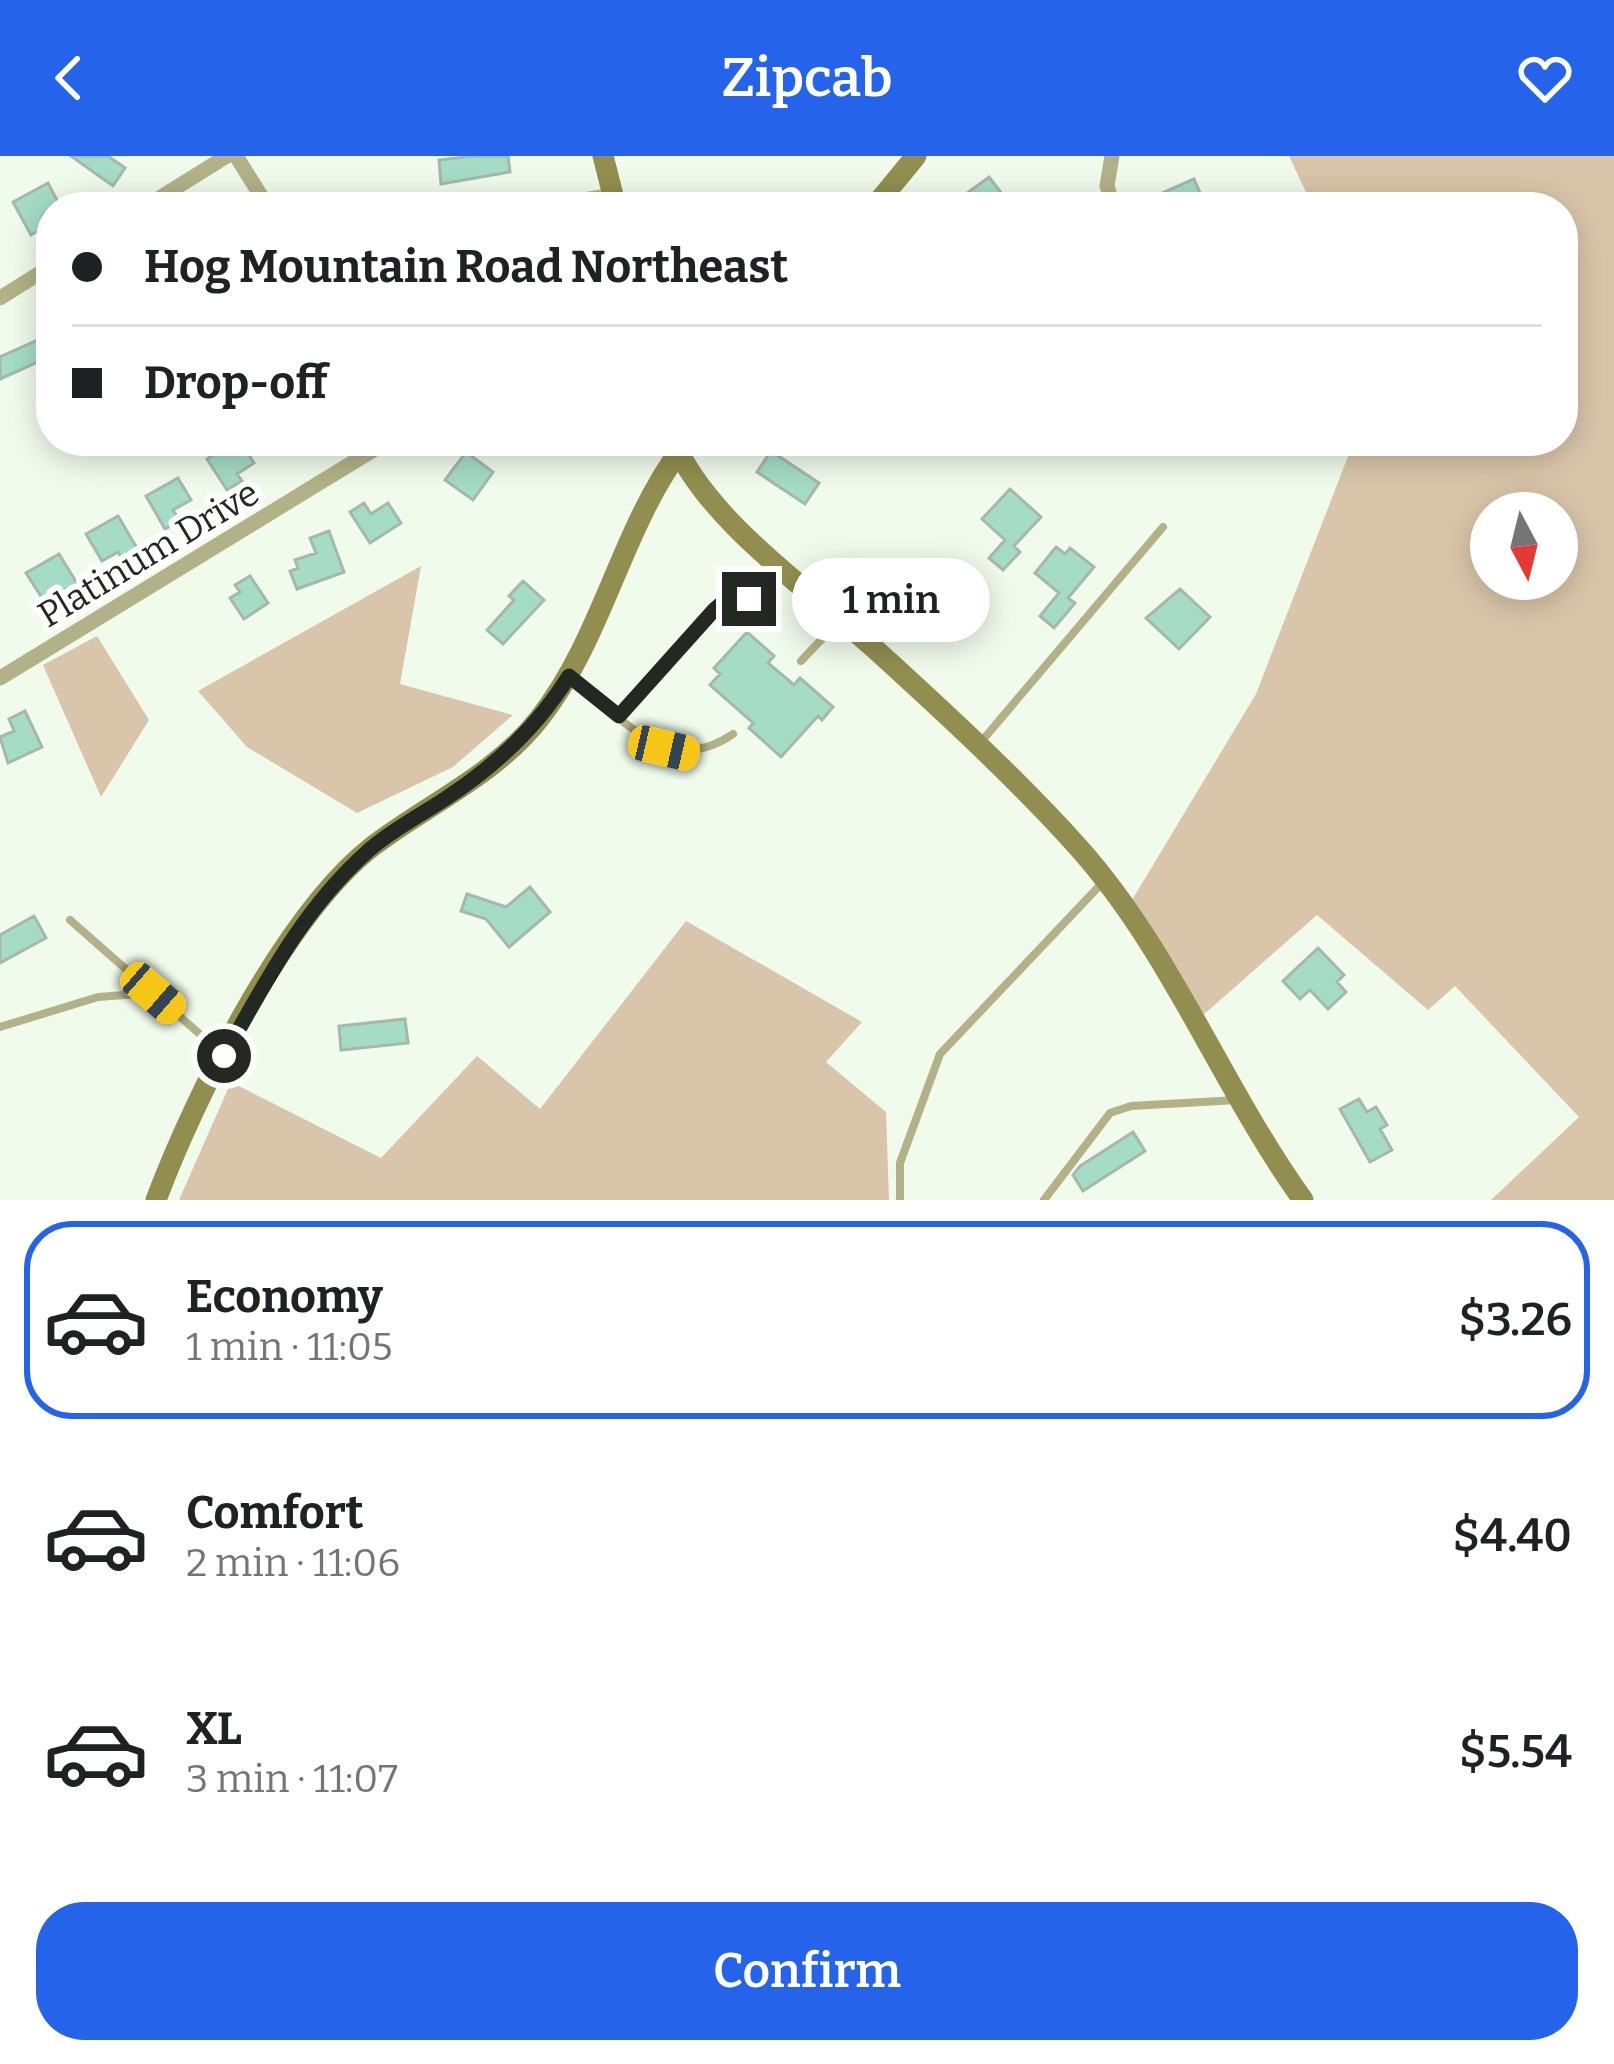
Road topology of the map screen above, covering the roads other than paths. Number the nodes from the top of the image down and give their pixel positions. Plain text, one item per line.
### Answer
1 (227, 156) edge
2 (236, 156) edge
3 (603, 156) edge
4 (916, 156) edge
5 (1112, 156) edge
6 (170, 192) edge
7 (259, 192) edge
8 (613, 192) edge
9 (886, 192) edge
10 (1109, 192) edge
11 (36, 275) edge
12 (0, 298) edge
13 (363, 456) edge
14 (673, 456) edge
15 (687, 456) edge
16 (1163, 527) dead end
17 (841, 620) junction
18 (776, 624) dead end
19 (801, 662) dead end
20 (569, 676) junction
21 (0, 678) edge
22 (619, 716) junction
23 (733, 734) dead end
24 (976, 748) junction
25 (1105, 880) junction
26 (70, 920) dead end
27 (153, 993) junction
28 (0, 1027) edge
29 (224, 1056) junction
30 (1237, 1100) junction
31 (157, 1200) edge
32 (900, 1200) edge
33 (1044, 1200) edge
34 (1303, 1200) edge

1 - 6 street
2 - 7 street
3 - 8 street
4 - 9 street
5 - 10 street
11 - 12 street
13 - 21 street, Platinum Drive
14 - 20 street
15 - 17 street
16 - 24 lane
17 - 19 lane
17 - 24 street
18 - 22 lane
20 - 22 lane
20 - 29 street
22 - 23 lane
24 - 25 street
25 - 30 street
25 - 32 lane
26 - 27 lane
27 - 28 lane
27 - 29 lane
29 - 31 street
30 - 33 lane
30 - 34 street

